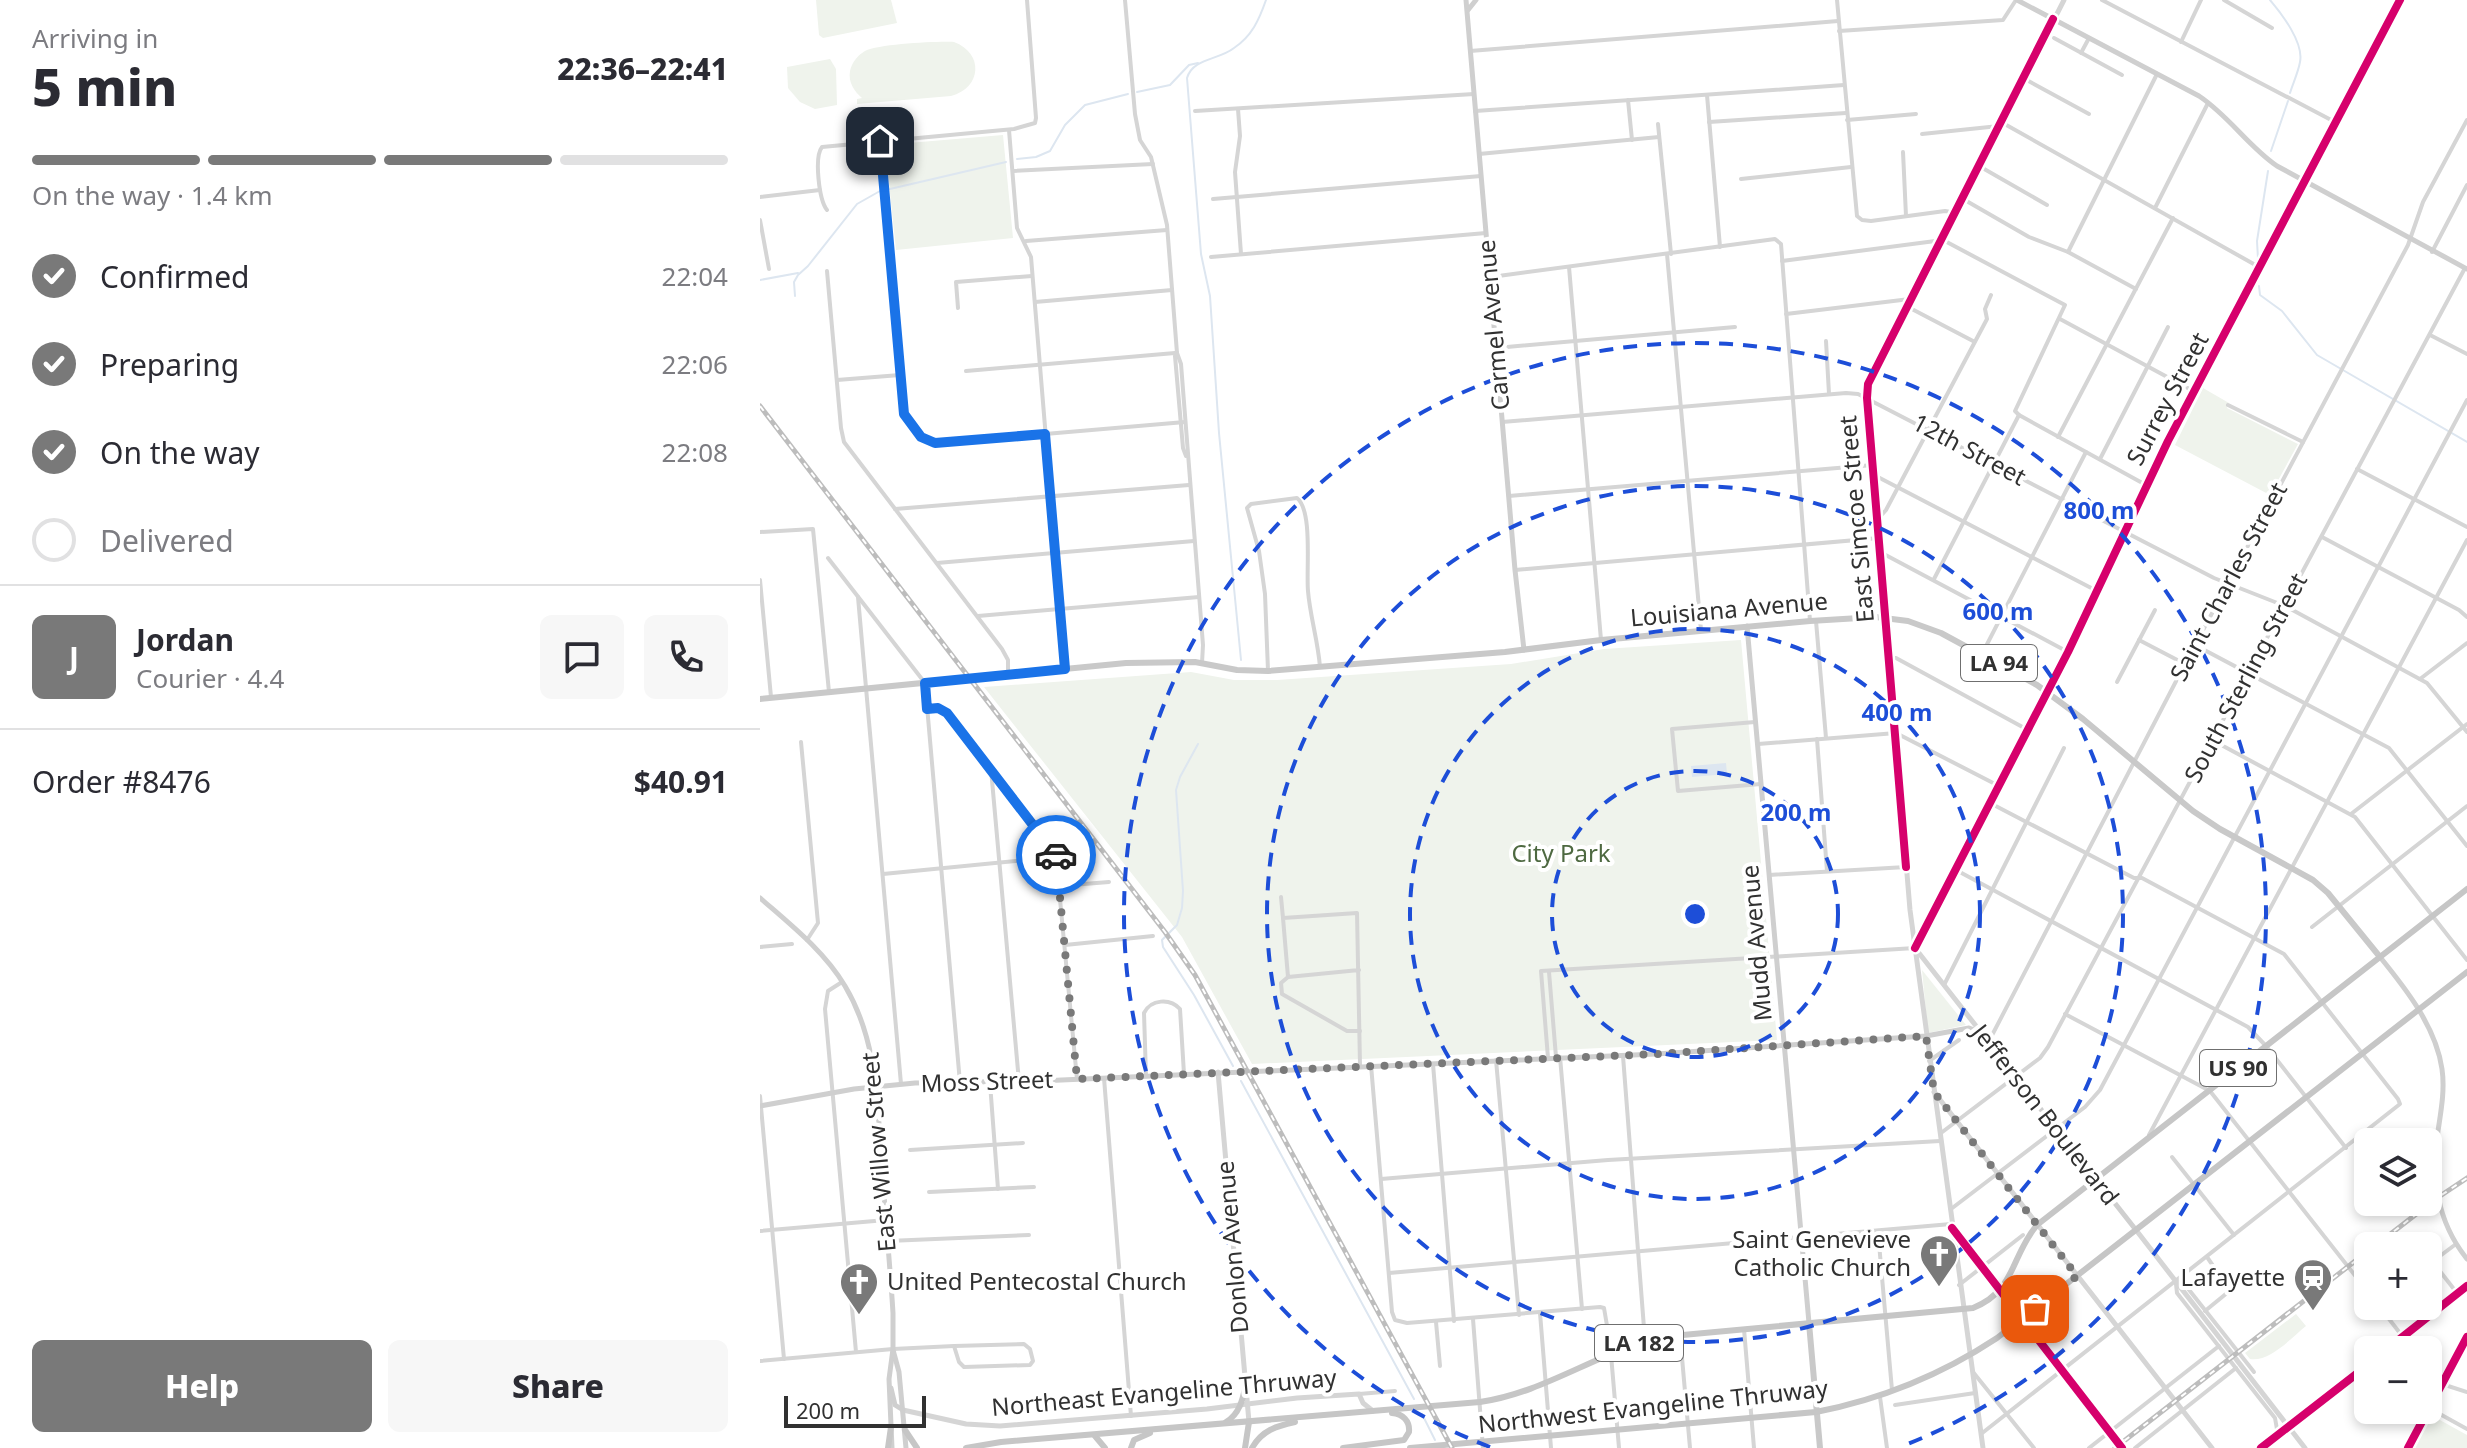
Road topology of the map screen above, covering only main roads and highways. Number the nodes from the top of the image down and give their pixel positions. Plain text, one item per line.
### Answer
1 (1466, 0) edge
2 (1476, 0) edge
3 (2017, 0) edge
4 (1467, 11) junction
5 (2466, 268) edge
6 (1747, 626) junction
7 (1524, 650) junction
8 (760, 699) edge
9 (2467, 889) edge
10 (760, 898) edge
11 (2380, 957) junction
12 (2467, 972) edge
13 (2418, 1010) junction
14 (1980, 1032) joint
15 (1784, 1046) junction
16 (875, 1087) junction
17 (761, 1106) edge
18 (2095, 1179) junction
19 (2136, 1230) junction
20 (2467, 1259) edge
21 (1809, 1323) junction
22 (893, 1349) junction
23 (889, 1379) junction
24 (1246, 1384) road end
25 (903, 1410) junction
26 (1373, 1412) junction
27 (1816, 1412) junction
28 (1314, 1417) junction
29 (1249, 1422) junction
30 (1222, 1424) junction
31 (891, 1427) joint
32 (905, 1430) junction
33 (1157, 1430) junction
34 (1095, 1436) junction
35 (1483, 1445) edge
36 (970, 1447) edge
37 (890, 1448) edge
38 (906, 1448) edge
39 (917, 1448) edge
40 (1105, 1448) edge
41 (1131, 1448) edge
42 (1245, 1448) edge
43 (1252, 1448) edge
44 (1343, 1448) edge
45 (1410, 1448) edge
46 (1820, 1448) edge

1 - 4 main road, Carmel Avenue
2 - 4 main road
3 - 5 main road
4 - 7 main road, Carmel Avenue
6 - 7 main road, Louisiana Avenue / LA 94
6 - 11 main road, Louisiana Avenue / LA 94
6 - 15 main road, Mudd Avenue
7 - 8 main road, Louisiana Avenue
9 - 11 highway, US 90
10 - 16 main road, East Willow Street
11 - 13 main road, Louisiana Avenue
11 - 18 highway, US 90
12 - 13 highway, US 90
13 - 19 highway, US 90
13 - 20 main road, Louisiana Avenue
14 - 15 main road, Moss Street
14 - 18 main road, Jefferson Boulevard
15 - 16 main road, Moss Street
15 - 21 main road, Mudd Avenue
16 - 17 main road, Moss Street
16 - 22 main road, East Willow Street
18 - 19 main road, Jefferson Boulevard
18 - 21 highway, Northeast Evangeline Thruway / US 90
19 - 27 highway, Northwest Evangeline Thruway / US 90
21 - 26 highway, Northeast Evangeline Thruway / LA 182
21 - 27 main road, Mudd Avenue
22 - 23 main road, East Willow Street
22 - 25 main road, East Willow Street
23 - 25 main road
23 - 31 main road, East Willow Street
24 - 30 highway
25 - 32 main road, East Willow Street
26 - 28 highway, Northeast Evangeline Thruway / LA 182
26 - 44 highway
27 - 35 highway, Northwest Evangeline Thruway
27 - 46 main road, Mudd Avenue
28 - 29 highway, Northeast Evangeline Thruway / LA 182
28 - 43 highway
29 - 30 highway, Northeast Evangeline Thruway / LA 182
29 - 42 highway
30 - 33 highway, Northeast Evangeline Thruway / LA 182
31 - 37 highway
32 - 38 main road, East Willow Street
32 - 39 highway
33 - 34 highway, Northeast Evangeline Thruway / LA 182
33 - 41 highway
34 - 36 highway, Northeast Evangeline Thruway / LA 182
34 - 40 highway
35 - 45 highway, Northwest Evangeline Thruway

